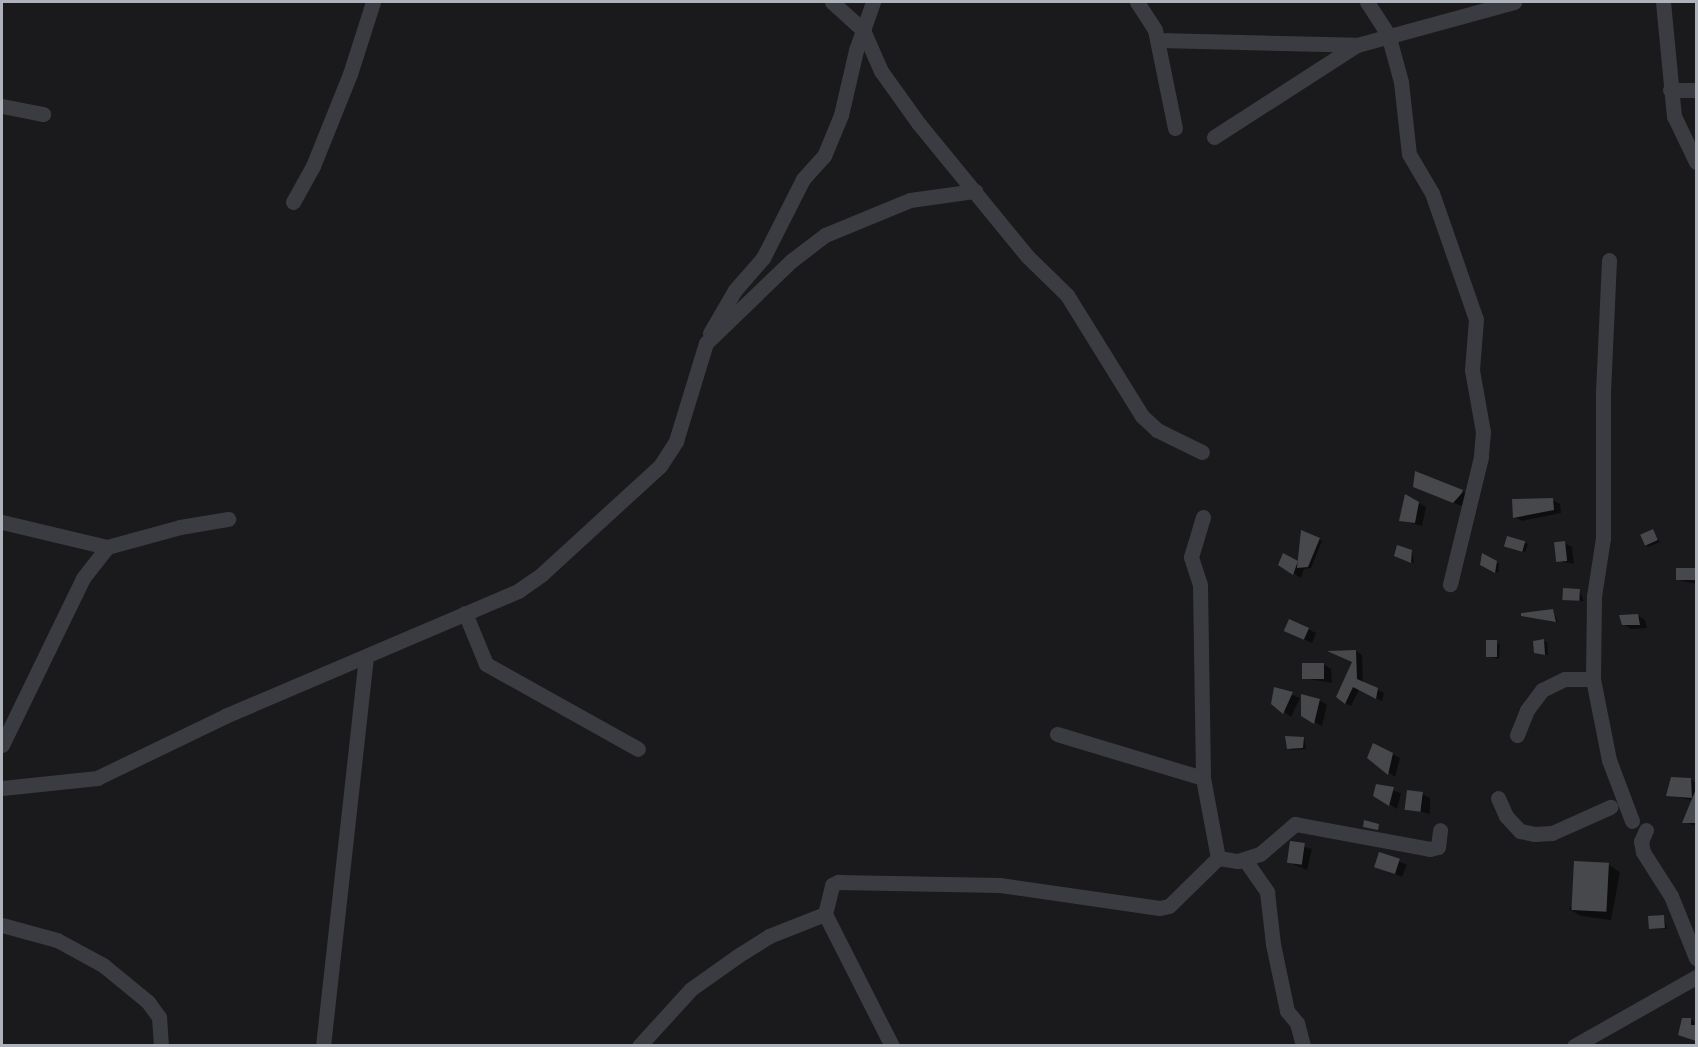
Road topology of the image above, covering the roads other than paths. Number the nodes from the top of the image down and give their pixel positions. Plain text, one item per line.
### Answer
1 (373, 2) edge
2 (832, 2) edge
3 (873, 2) edge
4 (1137, 2) edge
5 (1367, 2) edge
6 (1514, 2) edge
7 (1663, 2) edge
8 (863, 30) junction
9 (1388, 34) junction
10 (1158, 40) junction
11 (1357, 45) junction
12 (1670, 90) junction
13 (1696, 90) edge
14 (2, 106) edge
15 (43, 114) dead end
16 (1175, 128) dead end
17 (1214, 137) dead end
18 (1696, 162) edge
19 (975, 192) junction
20 (293, 202) dead end
21 (1610, 260) dead end
22 (706, 344) junction
23 (1202, 452) dead end
24 (1203, 517) dead end
25 (228, 519) dead end
26 (2, 522) edge
27 (107, 547) junction
28 (1450, 584) dead end
29 (465, 613) junction
30 (366, 658) junction
31 (1593, 679) junction
32 (1057, 734) dead end
33 (1516, 735) dead end
34 (2, 745) edge
35 (638, 749) dead end
36 (1203, 778) junction
37 (2, 788) edge
38 (1498, 798) dead end
39 (1610, 807) dead end
40 (1632, 821) dead end
41 (1440, 830) dead end
42 (1646, 830) dead end
43 (1218, 858) junction
44 (1245, 860) junction
45 (825, 914) junction
46 (2, 925) edge
47 (1696, 958) edge
48 (1696, 977) edge
49 (161, 1046) edge
50 (323, 1046) edge
51 (639, 1046) edge
52 (892, 1046) edge
53 (1303, 1046) edge
54 (1574, 1046) edge

1 - 20 street
2 - 8 street
3 - 8 street
4 - 10 street
5 - 9 street
6 - 9 street
7 - 12 street
8 - 19 street
8 - 22 street
9 - 11 street
9 - 28 street
10 - 11 street
10 - 16 street
11 - 17 street
12 - 13 street
12 - 18 street
14 - 15 street
19 - 22 street
19 - 23 street
21 - 31 street
22 - 29 street
24 - 36 street
25 - 27 street
26 - 27 street
27 - 34 street
29 - 30 street
29 - 35 street
30 - 37 street
30 - 50 street
31 - 33 street
31 - 40 street
32 - 36 street
36 - 43 street
38 - 39 street
41 - 44 street
42 - 47 street
43 - 44 street
43 - 45 street
44 - 53 street
45 - 51 street
45 - 52 street
46 - 49 street
48 - 54 street

